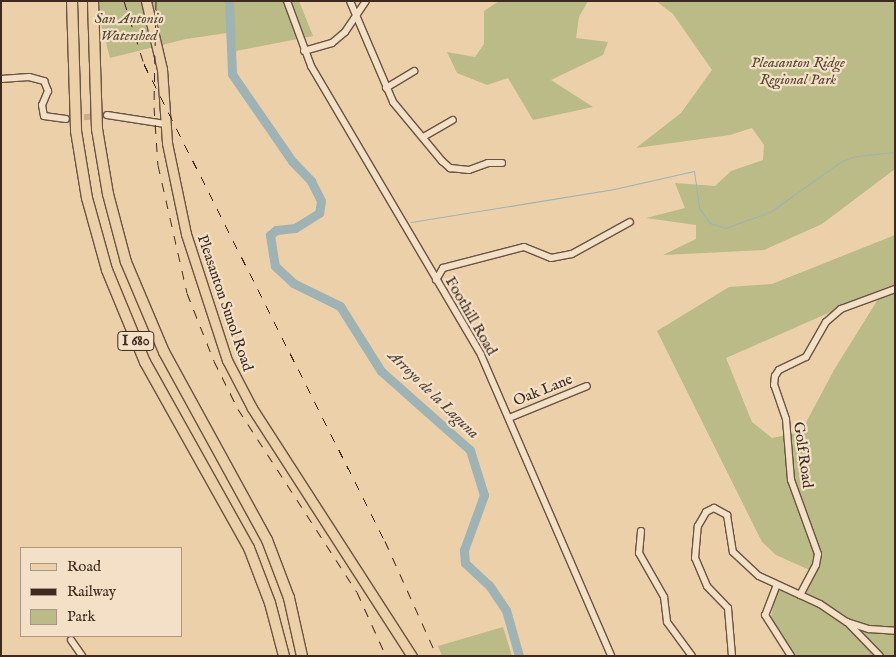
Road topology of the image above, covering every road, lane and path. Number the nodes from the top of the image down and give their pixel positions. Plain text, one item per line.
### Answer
1 (72, 1) edge
2 (92, 1) edge
3 (146, 1) edge
4 (287, 1) edge
5 (350, 1) edge
6 (366, 1) edge
7 (355, 17) junction
8 (304, 51) junction
9 (414, 71) dead end
10 (1, 79) edge
11 (386, 88) junction
12 (107, 115) tunnel mouth
13 (66, 119) tunnel mouth
14 (453, 120) dead end
15 (165, 124) junction
16 (425, 136) junction
17 (502, 163) dead end
18 (630, 222) dead end
19 (436, 280) junction
20 (895, 289) edge
21 (587, 386) dead end
22 (509, 418) junction
23 (642, 532) dead end
24 (776, 587) junction
25 (800, 595) junction
26 (847, 622) junction
27 (895, 631) edge
28 (71, 640) dead end
29 (82, 656) edge
30 (284, 656) edge
31 (302, 656) edge
32 (412, 656) edge
33 (611, 656) edge
34 (692, 656) edge
35 (732, 656) edge
36 (791, 656) edge
37 (880, 656) edge

1 - 30 highway, I 680
2 - 31 highway, I 680
3 - 15 main road, Pleasanton Sunol Road
4 - 8 street, Foothill Road
5 - 7 street
6 - 7 street
7 - 8 street
7 - 11 street
8 - 19 street, Foothill Road
9 - 11 street
10 - 13 street
11 - 16 street
12 - 15 street
14 - 16 street
15 - 32 main road, Pleasanton Sunol Road
16 - 17 street
18 - 19 street
19 - 22 street, Foothill Road
20 - 25 street, Golf Road
21 - 22 street, Oak Lane
22 - 33 street, Foothill Road
23 - 34 street
24 - 25 street
24 - 35 street
24 - 36 street
25 - 26 street
26 - 27 street
26 - 37 street
28 - 29 street

